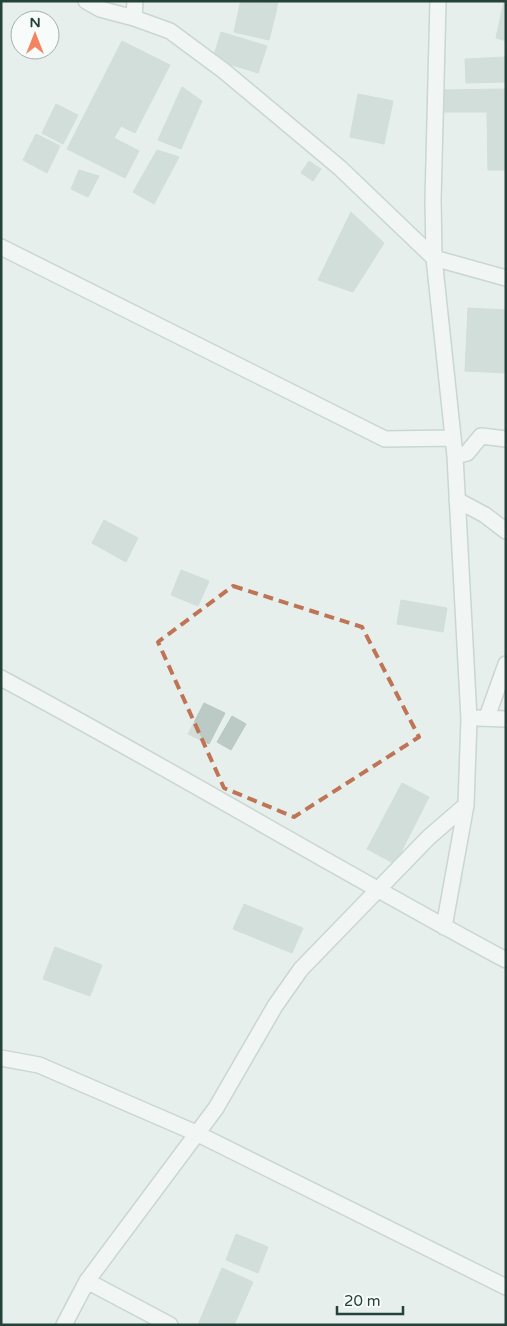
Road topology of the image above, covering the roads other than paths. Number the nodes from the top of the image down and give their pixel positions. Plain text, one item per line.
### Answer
1 (86, 1) edge
2 (135, 1) edge
3 (438, 1) edge
4 (134, 18) junction
5 (1, 247) edge
6 (434, 258) junction
7 (506, 278) edge
8 (453, 438) junction
9 (506, 439) edge
10 (455, 456) junction
11 (457, 500) junction
12 (506, 530) edge
13 (506, 664) edge
14 (1, 678) edge
15 (487, 718) junction
16 (470, 719) junction
17 (506, 720) edge
18 (466, 805) junction
19 (378, 891) junction
20 (444, 927) junction
21 (506, 960) edge
22 (1, 1058) edge
23 (196, 1133) junction
24 (87, 1281) junction
25 (506, 1286) edge
26 (64, 1325) edge
27 (170, 1325) edge

1 - 4 street
2 - 4 street
3 - 6 street
4 - 6 street
5 - 8 street
6 - 7 street
6 - 8 street
8 - 10 street
9 - 10 street
10 - 11 street
11 - 12 street
11 - 16 street
13 - 15 street
14 - 19 street
15 - 16 street
15 - 17 street
16 - 18 street
18 - 19 street
18 - 20 street
19 - 20 street
19 - 23 street
20 - 21 street
22 - 23 street
23 - 24 street
23 - 25 street
24 - 26 street
24 - 27 street

